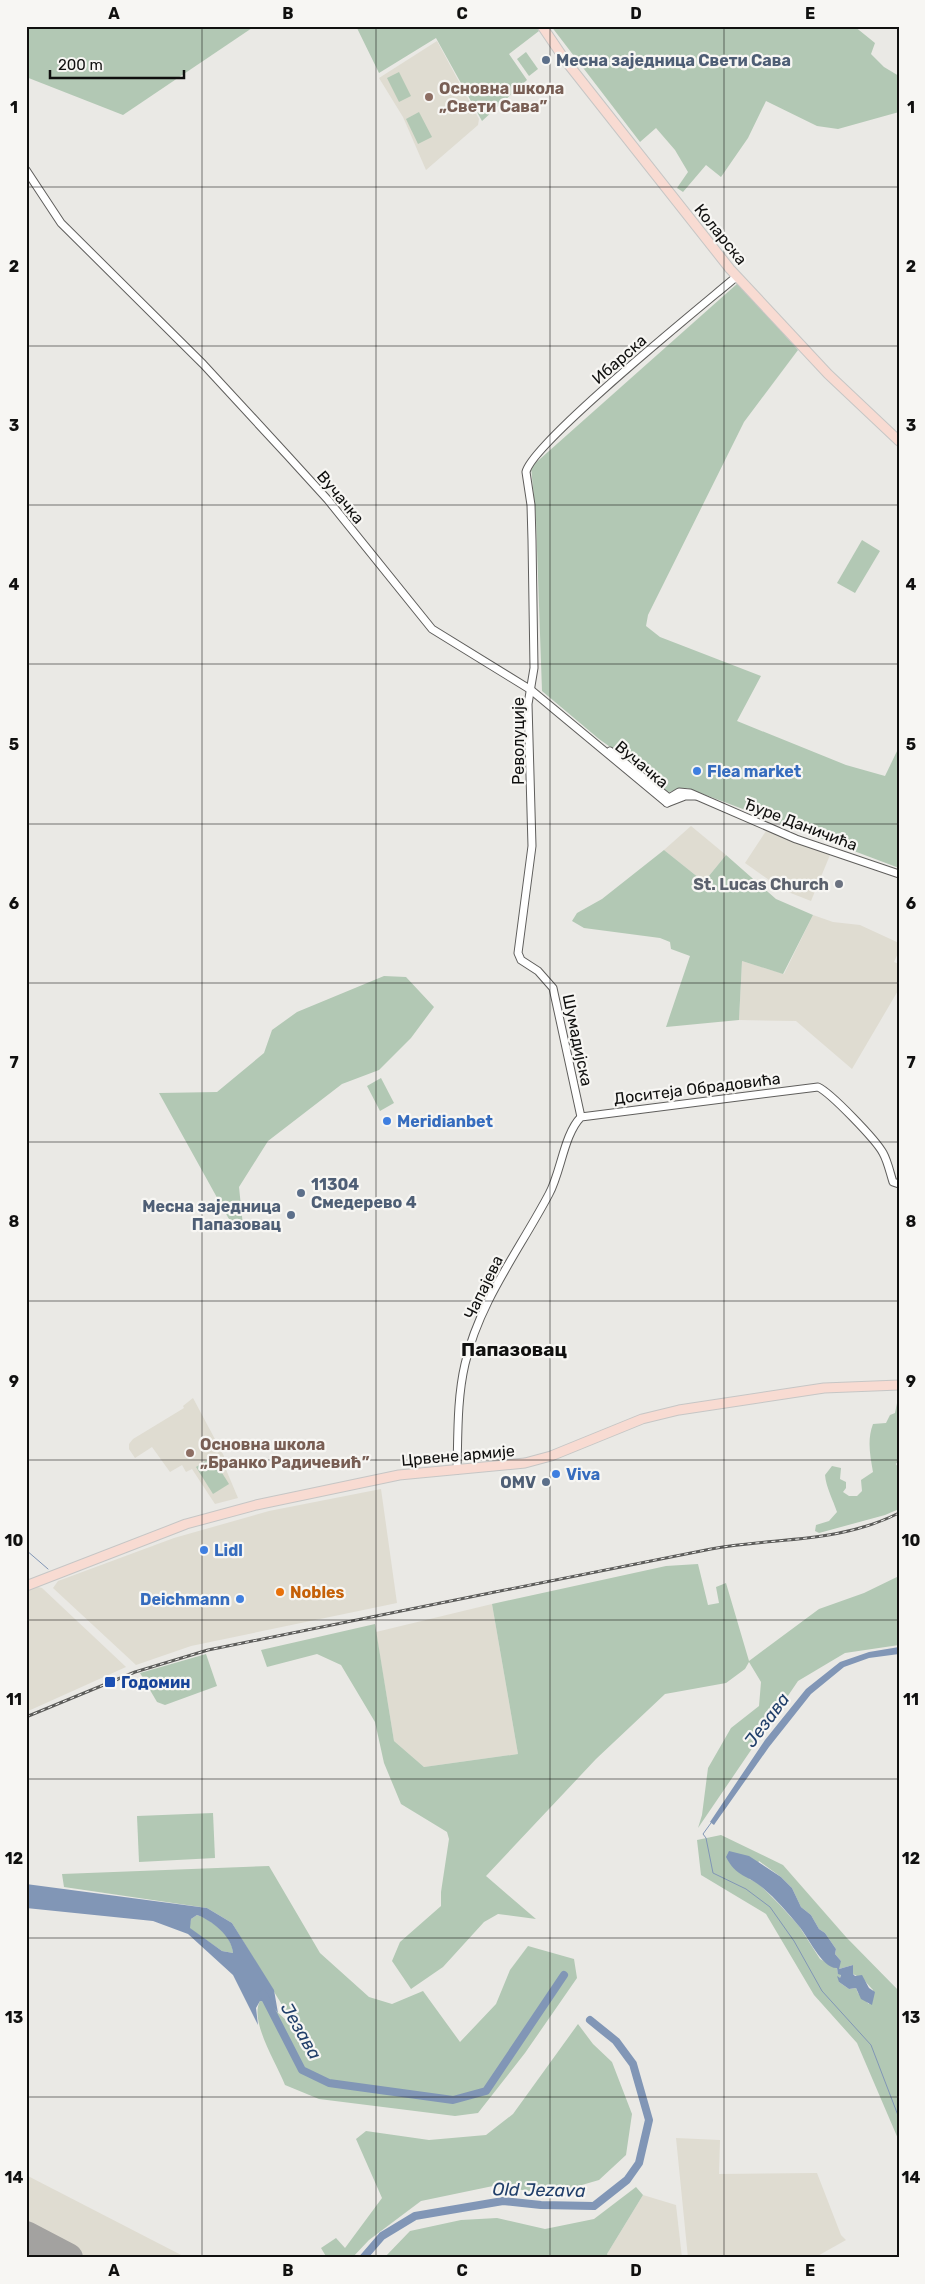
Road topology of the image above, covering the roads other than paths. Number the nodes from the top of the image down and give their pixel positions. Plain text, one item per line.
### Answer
1 (542, 26) edge
2 (26, 170) edge
3 (736, 277) junction
4 (899, 441) edge
5 (526, 468) joint
6 (531, 690) junction
7 (670, 801) joint
8 (899, 874) edge
9 (518, 953) joint
10 (581, 1117) junction
11 (896, 1183) edge
12 (899, 1385) edge
13 (457, 1470) junction
14 (26, 1586) edge

1 - 3 main road, Коларска
2 - 6 street, Вучачка
3 - 4 main road, Коларска
3 - 5 street, Ибарска
5 - 6 street, Револуције
6 - 7 street, Вучачка
6 - 9 street, Револуције
7 - 8 street, Ђуре Даничића
9 - 10 street, Шумадијска
10 - 11 street, Доситеја Обрадовића
10 - 13 street, Чапајева
12 - 13 main road, Црвене армије
13 - 14 main road, Црвене армије

